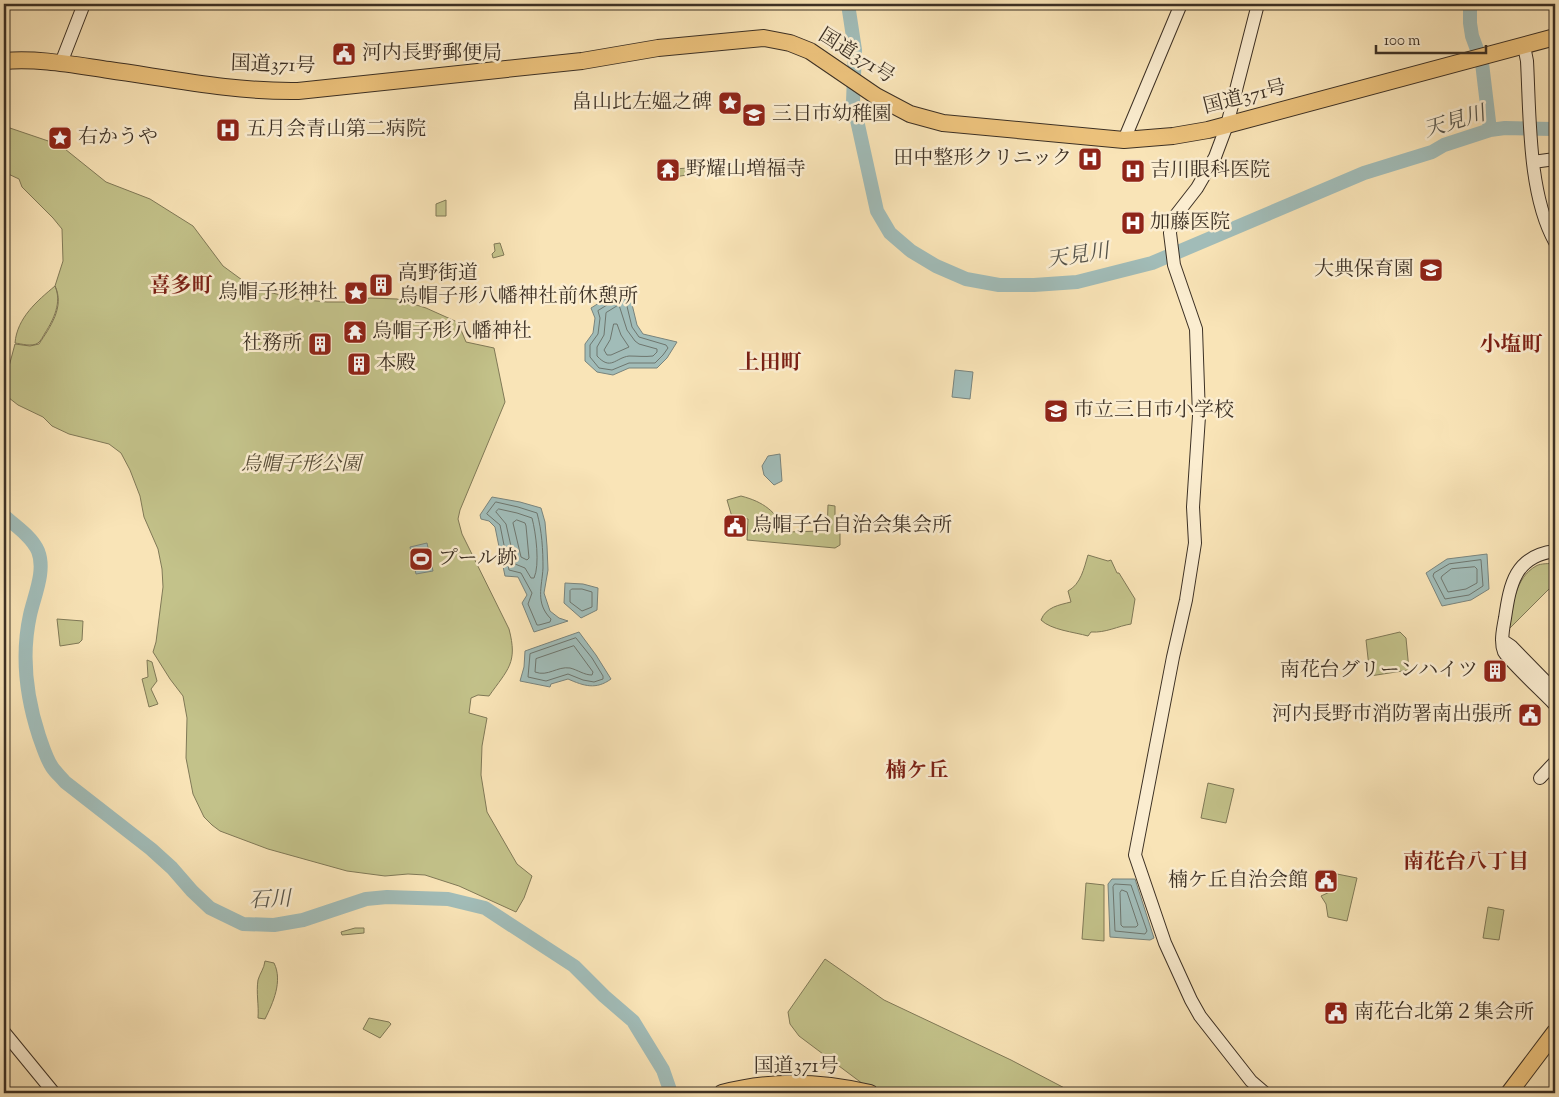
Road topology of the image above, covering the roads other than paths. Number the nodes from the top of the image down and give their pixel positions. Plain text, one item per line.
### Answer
1 (84, 4) edge
2 (1181, 4) edge
3 (1258, 4) edge
4 (1555, 38) edge
5 (1524, 46) junction
6 (4, 61) edge
7 (61, 63) junction
8 (1227, 125) junction
9 (1124, 140) junction
10 (1555, 159) edge
11 (1533, 162) junction
12 (1555, 242) edge
13 (1555, 552) edge
14 (1502, 640) junction
15 (1555, 691) edge
16 (1555, 705) edge
17 (1555, 762) edge
18 (1540, 778) dead end
19 (1555, 1023) edge
20 (4, 1032) edge
21 (1555, 1032) edge
22 (1548, 1048) edge
23 (1511, 1091) edge
24 (54, 1093) edge
25 (722, 1093) edge
26 (870, 1093) edge
27 (1264, 1093) edge

1 - 7 street
2 - 9 street
3 - 8 street
4 - 5 highway, 国道371号
5 - 8 highway, 国道371号
5 - 11 street
6 - 7 highway, 国道371号
7 - 9 highway, 国道371号
8 - 9 highway, 国道371号
8 - 27 street
10 - 11 street
11 - 12 street
13 - 14 street
14 - 15 street
14 - 16 street
17 - 18 street
19 - 22 highway
20 - 24 street
21 - 22 highway
22 - 23 highway
25 - 26 highway, 国道371号

